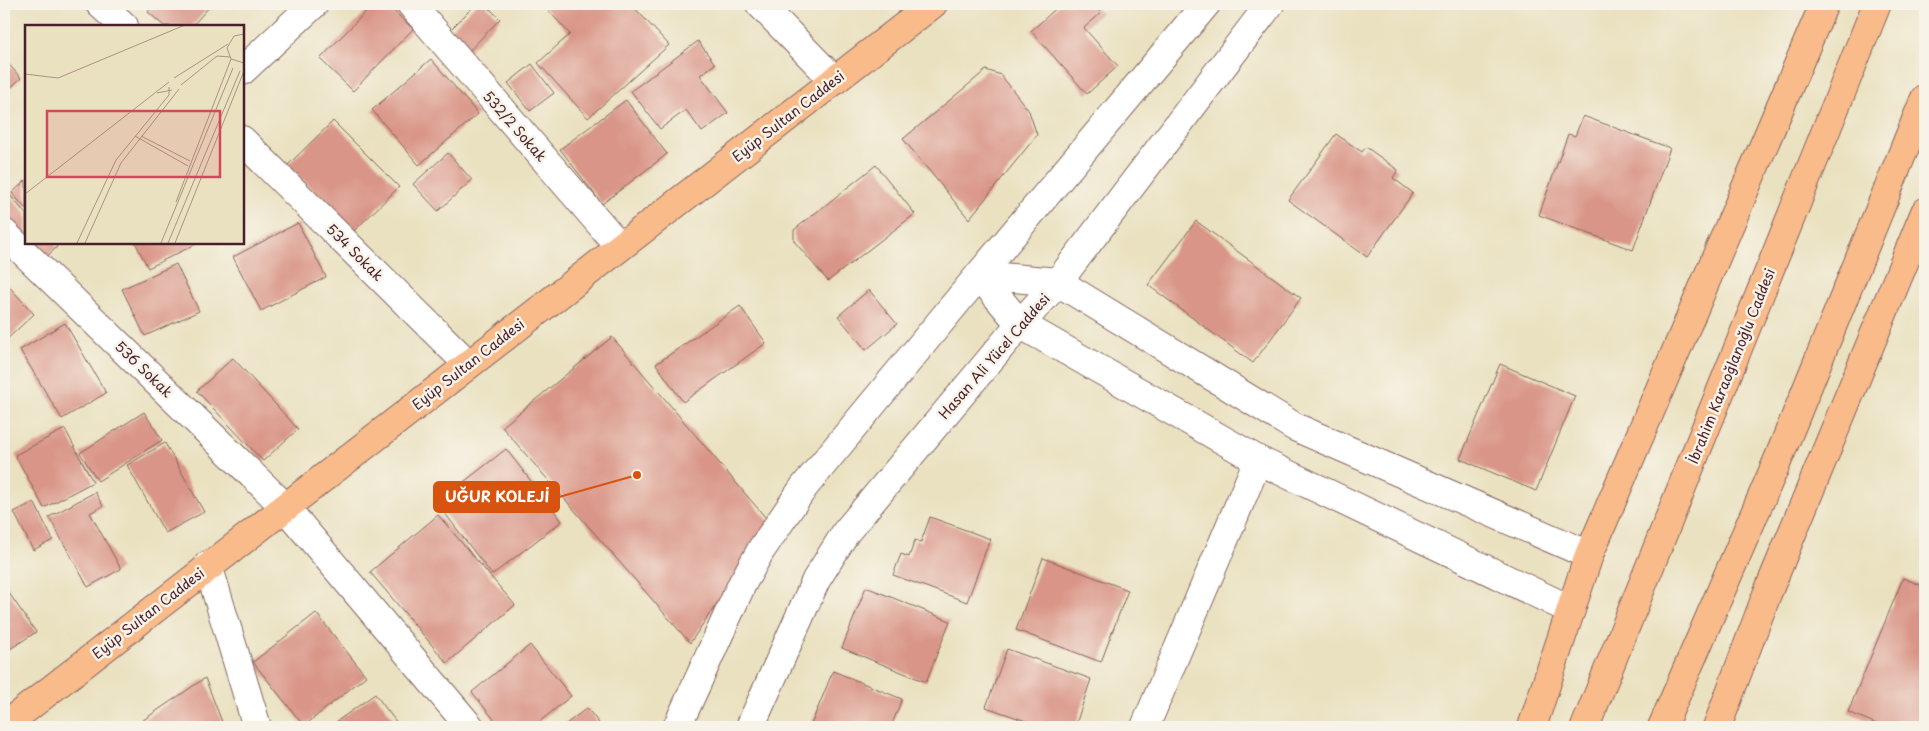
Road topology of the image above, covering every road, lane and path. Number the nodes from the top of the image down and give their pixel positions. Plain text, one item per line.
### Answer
1 (100, 4) edge
2 (314, 4) edge
3 (411, 4) edge
4 (760, 4) edge
5 (933, 4) edge
6 (1206, 4) edge
7 (1270, 4) edge
8 (1824, 4) edge
9 (1877, 4) edge
10 (123, 25) edge
11 (244, 69) edge
12 (834, 80) junction
13 (1925, 98) edge
14 (244, 142) edge
15 (1925, 212) edge
16 (4, 233) edge
17 (620, 247) junction
18 (15, 258) edge
19 (979, 274) junction
20 (1058, 282) junction
21 (1020, 324) junction
22 (468, 364) junction
23 (1258, 460) junction
24 (284, 506) junction
25 (1589, 555) junction
26 (208, 565) junction
27 (1572, 610) junction
28 (4, 726) edge
29 (257, 727) edge
30 (470, 727) edge
31 (677, 727) edge
32 (750, 727) edge
33 (1145, 727) edge
34 (1532, 727) edge
35 (1585, 727) edge
36 (1662, 727) edge
37 (1717, 727) edge

1 - 10 street
2 - 11 street
3 - 17 street, 532/2 Sokak
4 - 12 street
5 - 12 main road, Eyüp Sultan Caddesi
6 - 19 street
7 - 20 street, Hasan Ali Yücel Caddesi
8 - 25 main road
9 - 35 main road, İbrahim Karaoğlanoğlu Caddesi
12 - 17 main road, Eyüp Sultan Caddesi
13 - 36 main road
14 - 22 street, 534 Sokak
15 - 37 main road
16 - 18 street, 536 Sokak
17 - 22 main road, Eyüp Sultan Caddesi
18 - 24 street, 536 Sokak
19 - 20 street
19 - 21 street
19 - 31 street
20 - 21 street, Hasan Ali Yücel Caddesi
20 - 25 street
21 - 23 street
21 - 32 street, Hasan Ali Yücel Caddesi
22 - 24 main road, Eyüp Sultan Caddesi
23 - 27 street
23 - 33 street
24 - 26 main road, Eyüp Sultan Caddesi
24 - 30 street, 536 Sokak
25 - 27 main road
26 - 28 main road, Eyüp Sultan Caddesi
26 - 29 street
27 - 34 main road

